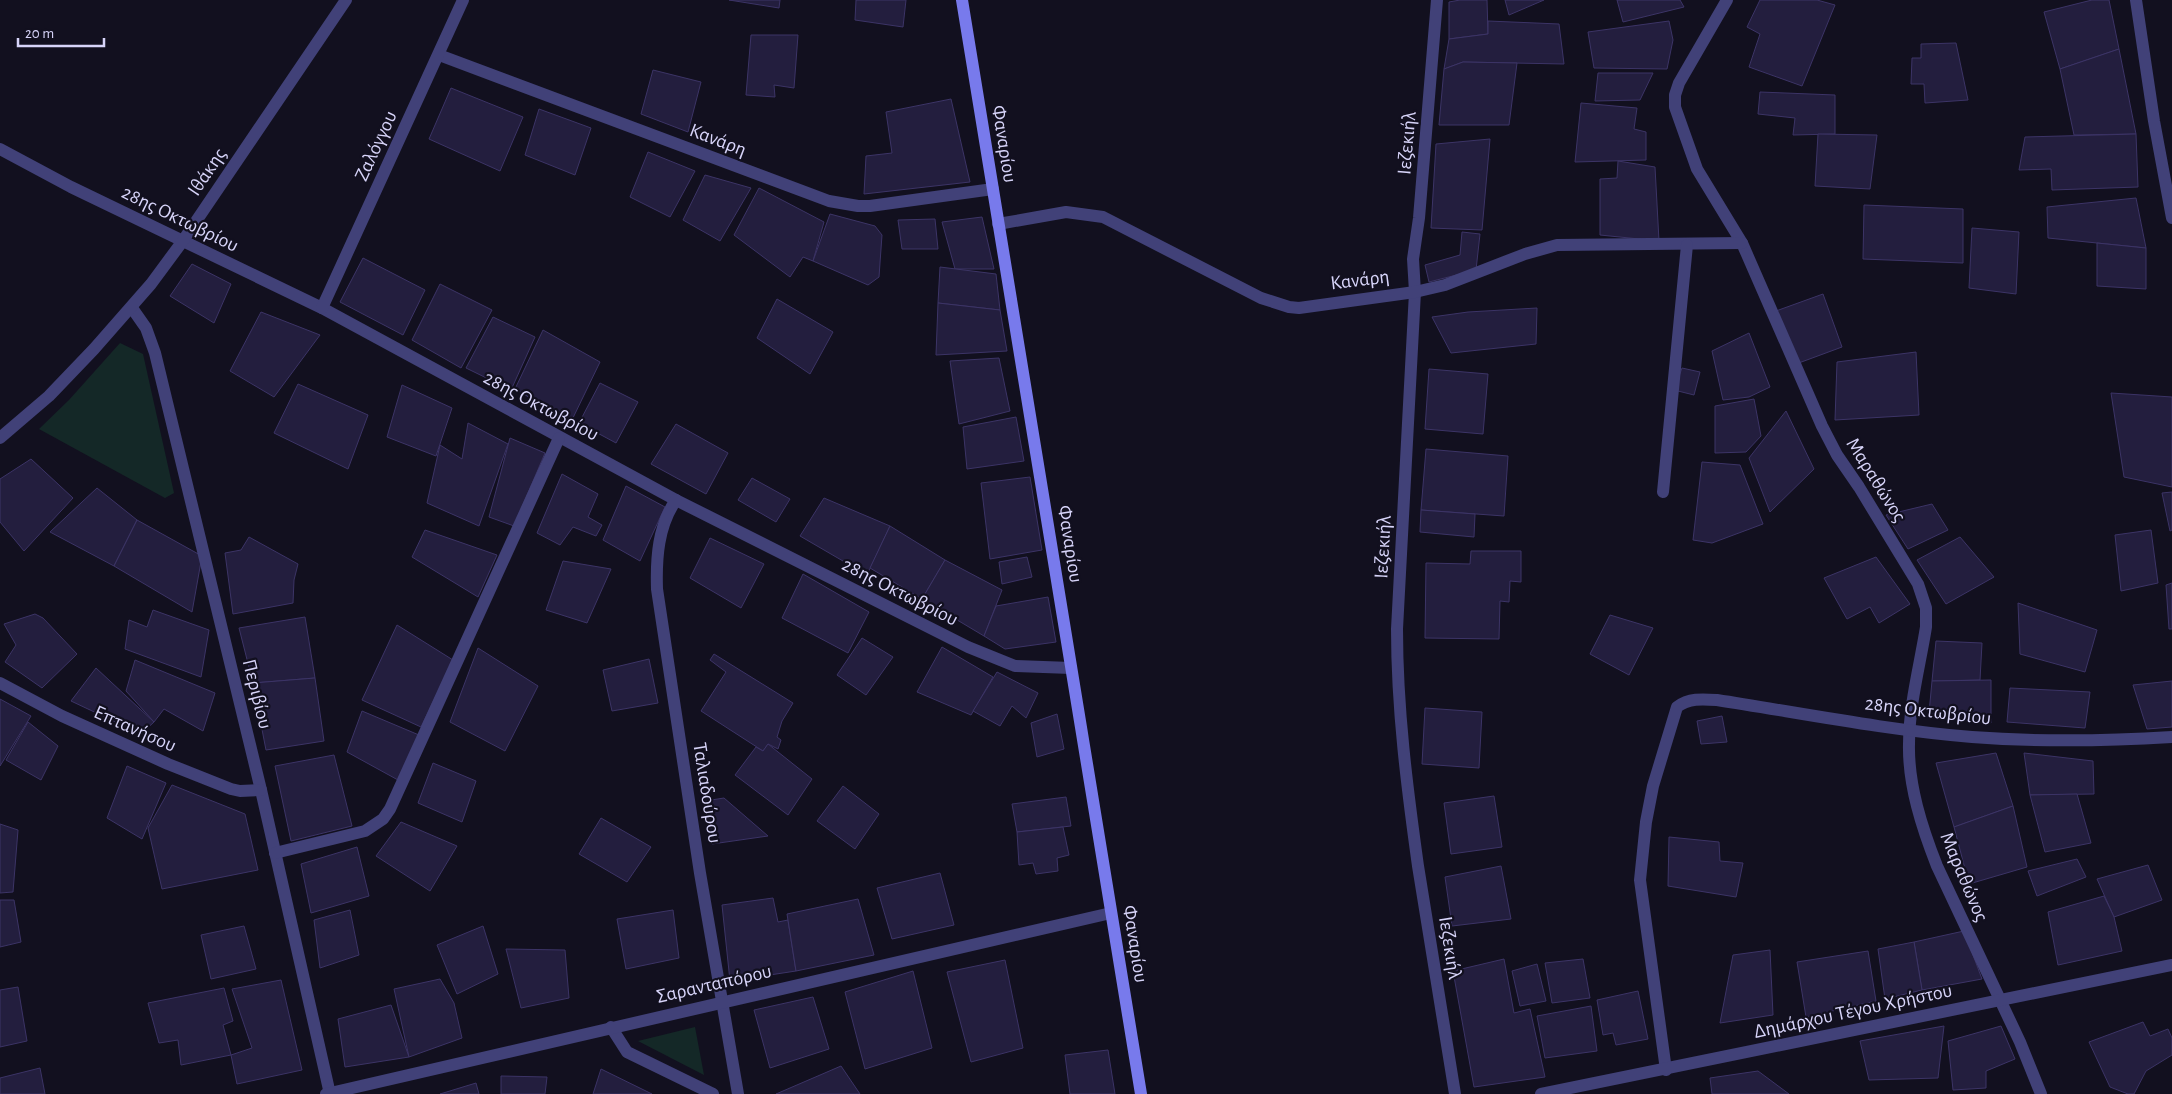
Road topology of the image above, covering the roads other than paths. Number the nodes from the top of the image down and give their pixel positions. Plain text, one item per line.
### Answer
1 (346, 0) edge
2 (463, 0) edge
3 (962, 0) edge
4 (1437, 0) edge
5 (1727, 0) edge
6 (2136, 0) edge
7 (439, 56) junction
8 (0, 149) edge
9 (993, 189) junction
10 (2172, 218) edge
11 (998, 224) junction
12 (182, 242) junction
13 (1742, 243) junction
14 (1687, 245) junction
15 (1415, 292) junction
16 (132, 308) junction
17 (322, 308) junction
18 (0, 438) edge
19 (559, 438) junction
20 (1663, 492) dead end
21 (676, 500) junction
22 (1071, 668) junction
23 (0, 683) edge
24 (1910, 730) junction
25 (2172, 737) edge
26 (261, 790) junction
27 (275, 853) junction
28 (1111, 913) junction
29 (2172, 965) edge
30 (2000, 999) junction
31 (721, 1002) junction
32 (612, 1027) junction
33 (1666, 1070) junction
34 (329, 1094) edge
35 (713, 1094) edge
36 (738, 1094) edge
37 (1141, 1094) edge
38 (1455, 1094) edge
39 (1541, 1094) edge
40 (2041, 1094) edge

1 - 12 street, Ιθάκης
2 - 7 street, Ζαλόγγου
3 - 9 main road, Φαναρίου
4 - 15 street, Ιεζεκιήλ
5 - 13 street, Μαραθώνος
6 - 10 street
7 - 9 street, Κανάρη
7 - 17 street, Ζαλόγγου
8 - 12 street, 28ης Οκτωβρίου
9 - 11 main road, Φαναρίου
11 - 15 street, Κανάρη
11 - 22 main road, Φαναρίου
12 - 16 street, Ιθάκης
12 - 17 street, 28ης Οκτωβρίου
13 - 14 street, Κανάρη
13 - 24 street, Μαραθώνος
14 - 15 street, Κανάρη
14 - 20 street
15 - 38 street, Ιεζεκιήλ
16 - 18 street, Ιθάκης
16 - 26 street, Περιβίου
17 - 19 street, 28ης Οκτωβρίου
19 - 21 street, 28ης Οκτωβρίου
19 - 27 street
21 - 22 street, 28ης Οκτωβρίου
21 - 31 street, Ταλιαδούρου
22 - 28 main road, Φαναρίου
23 - 26 street, Επτανήσου
24 - 25 street, 28ης Οκτωβρίου
24 - 30 street, Μαραθώνος
24 - 33 street, 28ης Οκτωβρίου
26 - 27 street, Περιβίου
27 - 34 street, Περιβίου
28 - 31 street, Σαρανταπόρου
28 - 37 main road, Φαναρίου
29 - 30 street, Δημάρχου Τέγου Χρήστου
30 - 33 street, Δημάρχου Τέγου Χρήστου
30 - 40 street, Μαραθώνος
31 - 32 street, Σαρανταπόρου
31 - 36 street, Ταλιαδούρου
32 - 34 street, Σαρανταπόρου
32 - 35 street
33 - 39 street, Δημάρχου Τέγου Χρήστου

